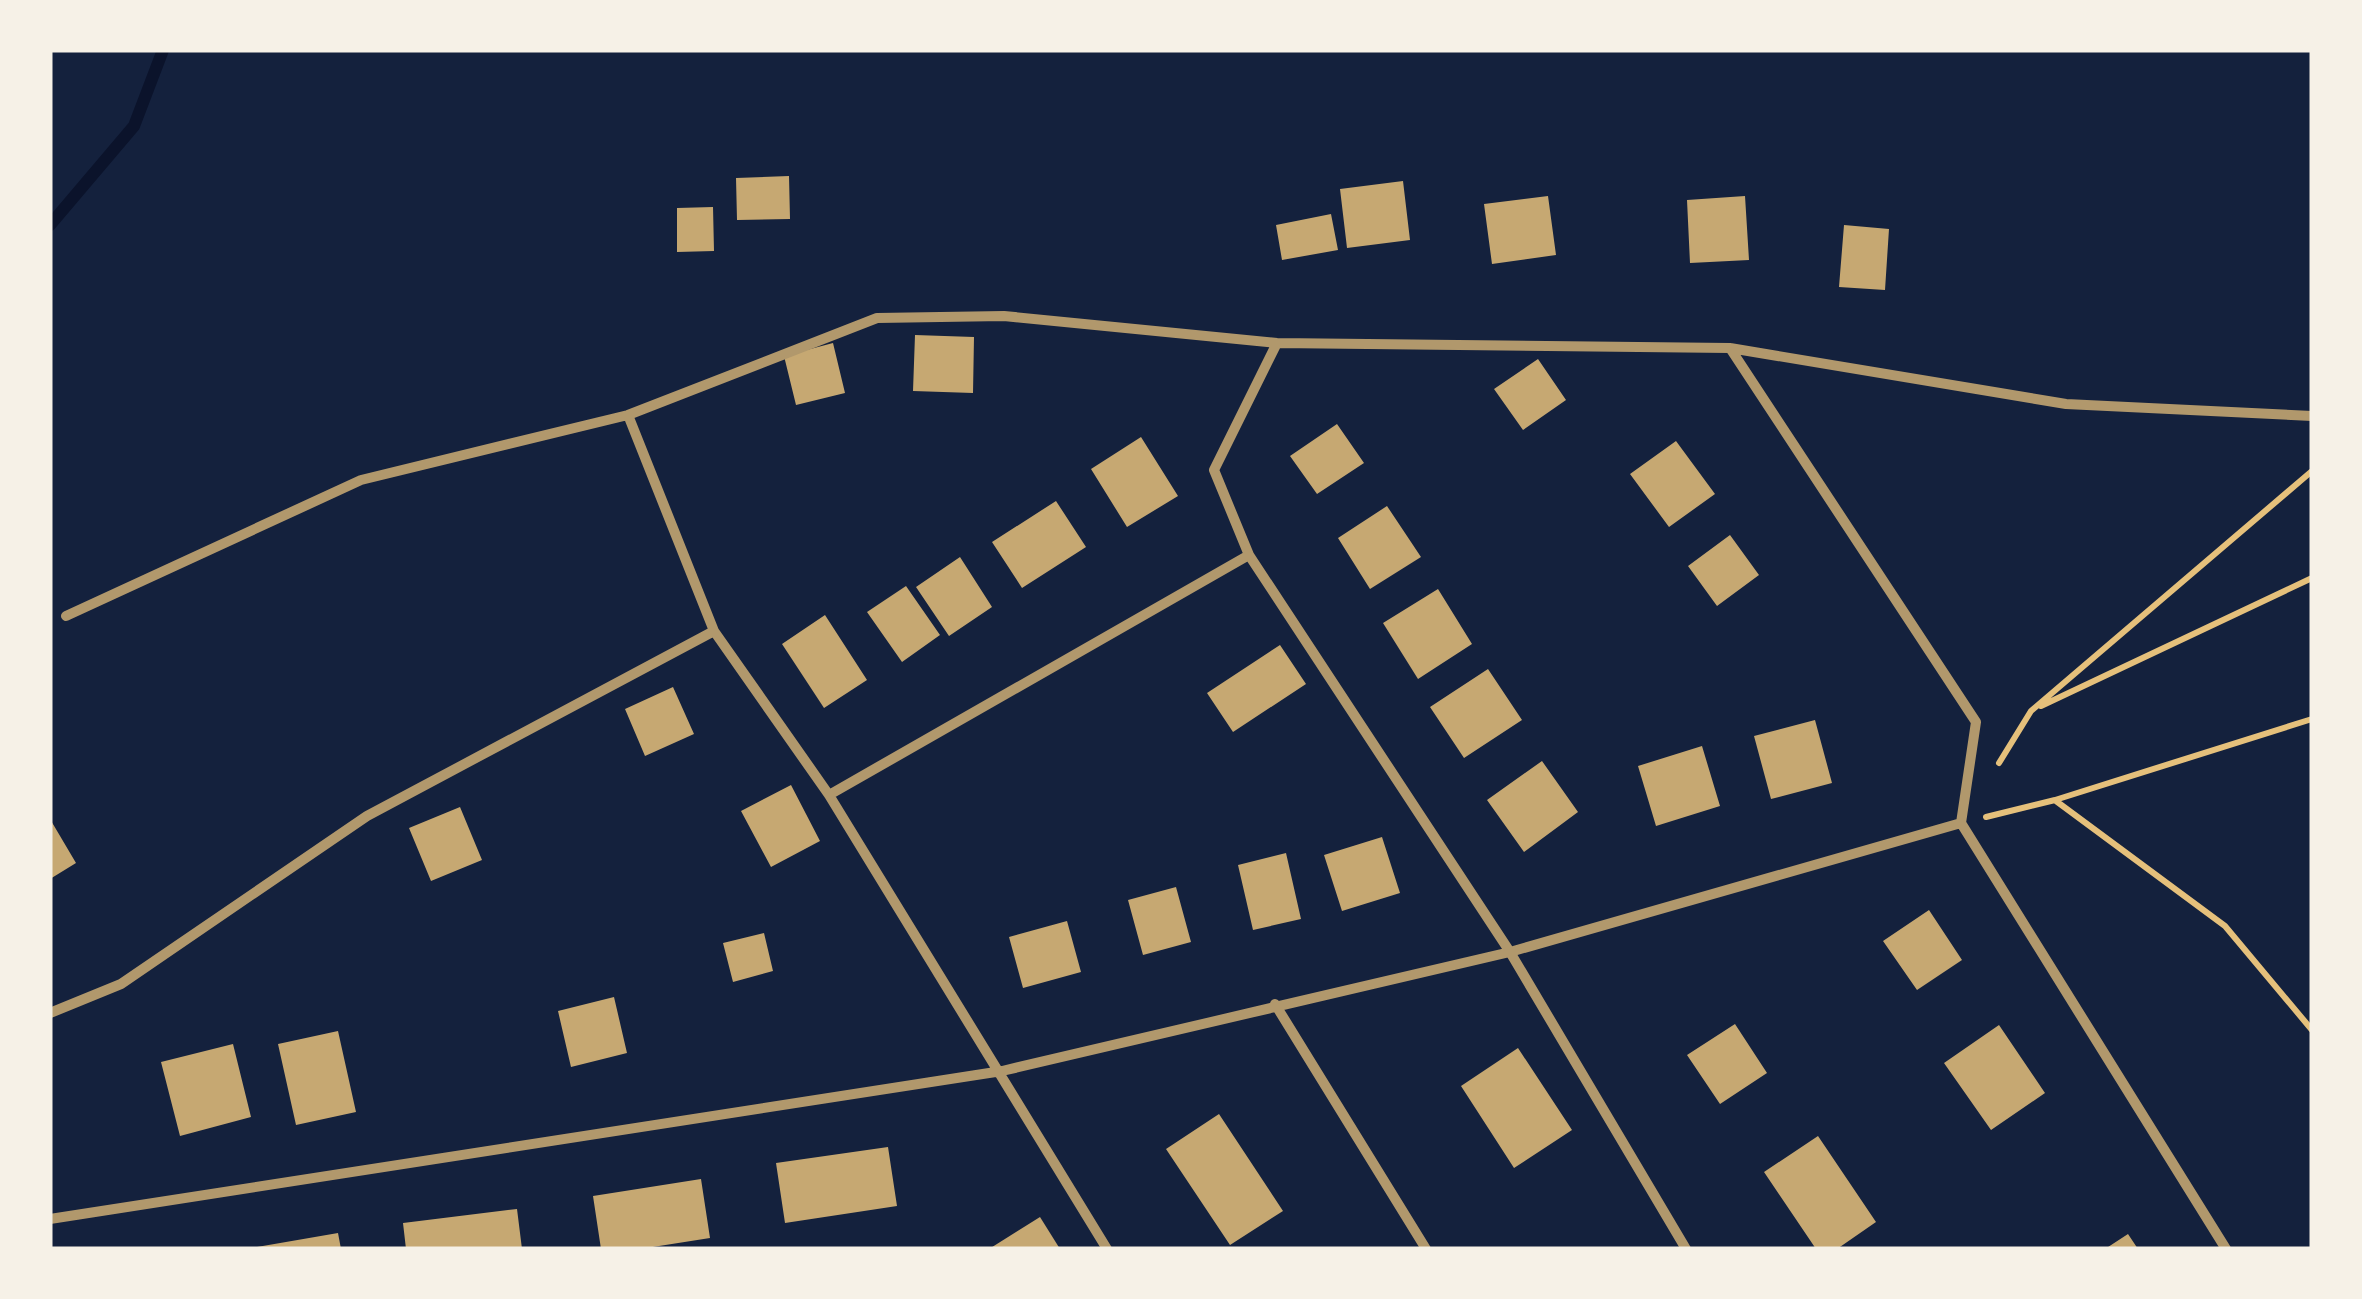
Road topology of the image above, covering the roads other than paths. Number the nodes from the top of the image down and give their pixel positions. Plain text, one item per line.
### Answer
1 (1277, 343) junction
2 (1730, 348) junction
3 (628, 414) junction
4 (2312, 416) edge
5 (1249, 554) junction
6 (66, 616) dead end
7 (714, 631) junction
8 (830, 795) junction
9 (1961, 823) junction
10 (1510, 952) junction
11 (1275, 1004) junction
12 (50, 1013) edge
13 (1002, 1071) junction
14 (50, 1219) edge
15 (1107, 1249) edge
16 (1426, 1249) edge
17 (1686, 1249) edge
18 (2226, 1249) edge

1 - 2 street
1 - 3 street
1 - 5 street
2 - 4 street
2 - 9 street
3 - 6 street
3 - 7 street
5 - 8 street
5 - 10 street
7 - 8 street
7 - 12 street
8 - 13 street
9 - 10 street
9 - 18 street
10 - 11 street
10 - 17 street
11 - 13 street
11 - 16 street
13 - 14 street
13 - 15 street

